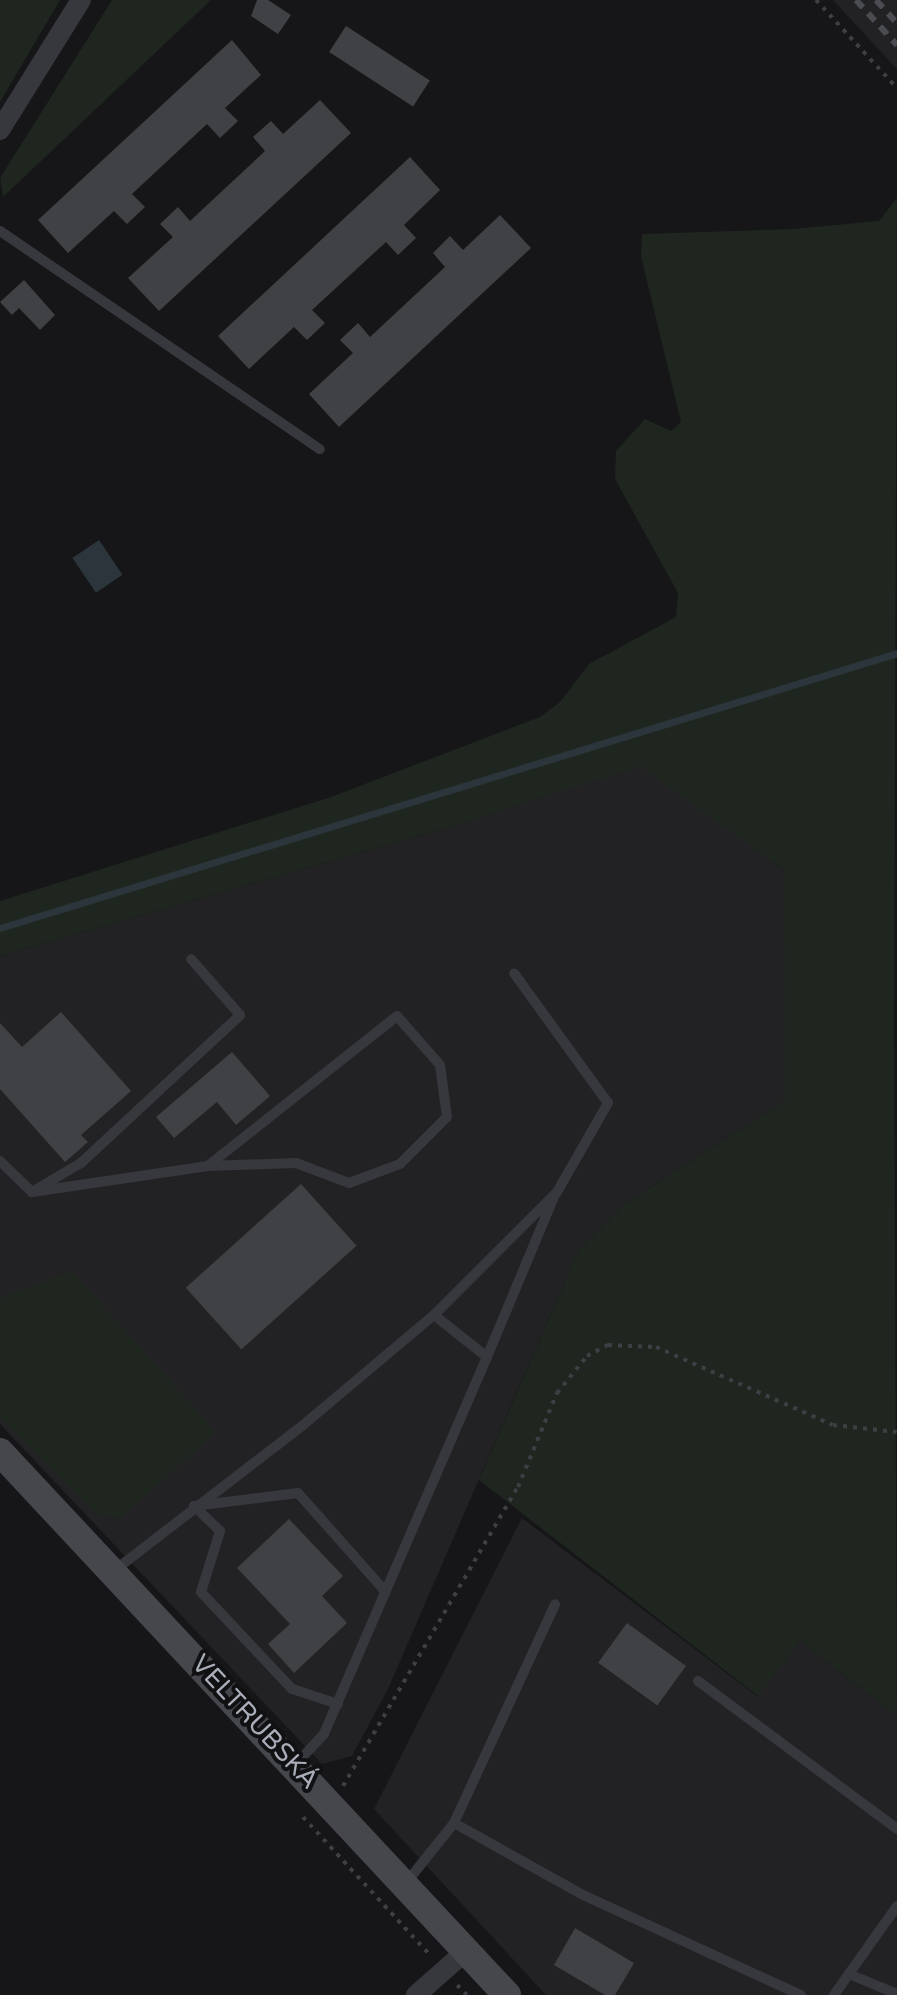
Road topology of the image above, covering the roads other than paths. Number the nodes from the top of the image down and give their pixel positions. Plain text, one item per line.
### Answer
1 (81, 0) edge
2 (0, 130) edge
3 (0, 231) edge
4 (320, 449) dead end
5 (191, 959) dead end
6 (514, 973) dead end
7 (0, 1161) edge
8 (208, 1166) junction
9 (32, 1192) junction
10 (557, 1192) junction
11 (434, 1315) junction
12 (487, 1357) junction
13 (0, 1452) edge
14 (194, 1506) junction
15 (115, 1570) junction
16 (385, 1591) junction
17 (555, 1604) dead end
18 (698, 1681) dead end
19 (338, 1704) junction
20 (295, 1765) junction
21 (454, 1823) junction
22 (897, 1829) edge
23 (405, 1885) junction
24 (897, 1906) edge
25 (466, 1951) junction
26 (849, 1974) junction
27 (897, 1994) edge
28 (416, 1995) edge
29 (507, 1995) edge
30 (801, 1995) edge
31 (834, 1995) edge

1 - 2 street
3 - 4 lane
5 - 9 lane
6 - 10 lane
7 - 9 lane
8 - 8 lane
8 - 9 lane
10 - 11 lane
10 - 12 lane
11 - 12 lane
11 - 14 lane
12 - 16 lane
13 - 15 street, VELTRUBSKÁ
14 - 15 lane
14 - 16 lane
14 - 19 lane
15 - 20 street, VELTRUBSKÁ
16 - 19 lane
17 - 21 lane
18 - 22 lane
19 - 20 lane
20 - 23 street, VELTRUBSKÁ
21 - 23 lane
21 - 30 lane
23 - 25 street, VELTRUBSKÁ
24 - 26 lane
25 - 28 street
25 - 29 street, VELTRUBSKÁ
26 - 27 lane
26 - 31 lane

